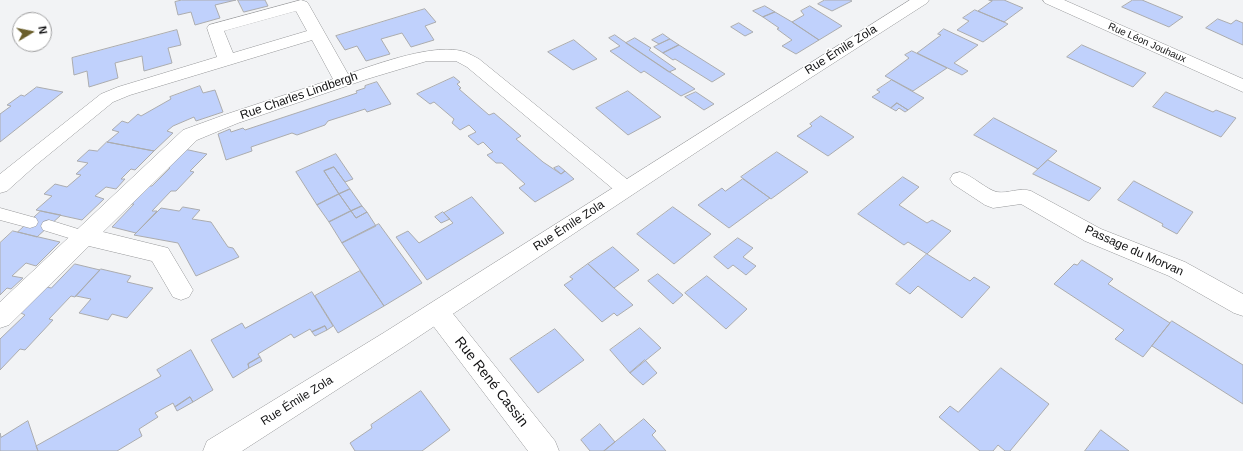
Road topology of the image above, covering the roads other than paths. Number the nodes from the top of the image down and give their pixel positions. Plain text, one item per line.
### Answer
1 (921, 0) edge
2 (1051, 0) edge
3 (317, 33) junction
4 (227, 60) junction
5 (343, 81) junction
6 (1243, 86) edge
7 (960, 179) dead end
8 (0, 186) edge
9 (626, 189) junction
10 (0, 214) edge
11 (30, 222) dead end
12 (49, 226) dead end
13 (85, 237) junction
14 (181, 290) dead end
15 (1243, 306) edge
16 (437, 312) junction
17 (0, 318) edge
18 (217, 451) edge
19 (545, 451) edge

1 - 9 street, Rue Émile Zola
2 - 6 street, Rue Léon Jouhaux
3 - 4 street
3 - 4 street
3 - 5 street
4 - 8 street
5 - 9 street, Rue Charles Lindbergh
5 - 13 street, Rue Charles Lindbergh
7 - 15 street, Passage du Morvan
9 - 16 street, Rue Émile Zola
10 - 11 lane
12 - 13 lane
13 - 14 street
13 - 17 street, Rue Charles Lindbergh
16 - 18 street, Rue Émile Zola
16 - 19 street, Rue René Cassin

